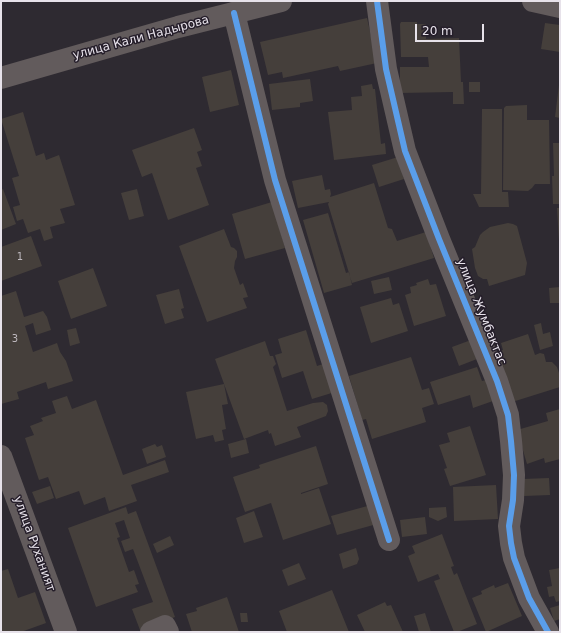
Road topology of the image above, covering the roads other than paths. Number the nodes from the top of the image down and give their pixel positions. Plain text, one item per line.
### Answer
1 (281, 1) edge
2 (377, 1) edge
3 (533, 1) edge
4 (560, 7) edge
5 (234, 13) junction
6 (1, 78) edge
7 (1, 456) edge
8 (389, 540) dead end
9 (66, 632) edge
10 (151, 632) edge
11 (168, 632) edge
12 (548, 632) edge

1 - 5 street, улица Кали Надырова
2 - 12 street, улица Жумбактас
3 - 4 street
5 - 6 street, улица Кали Надырова
5 - 8 street
7 - 9 street, улица Руханият
10 - 11 street

